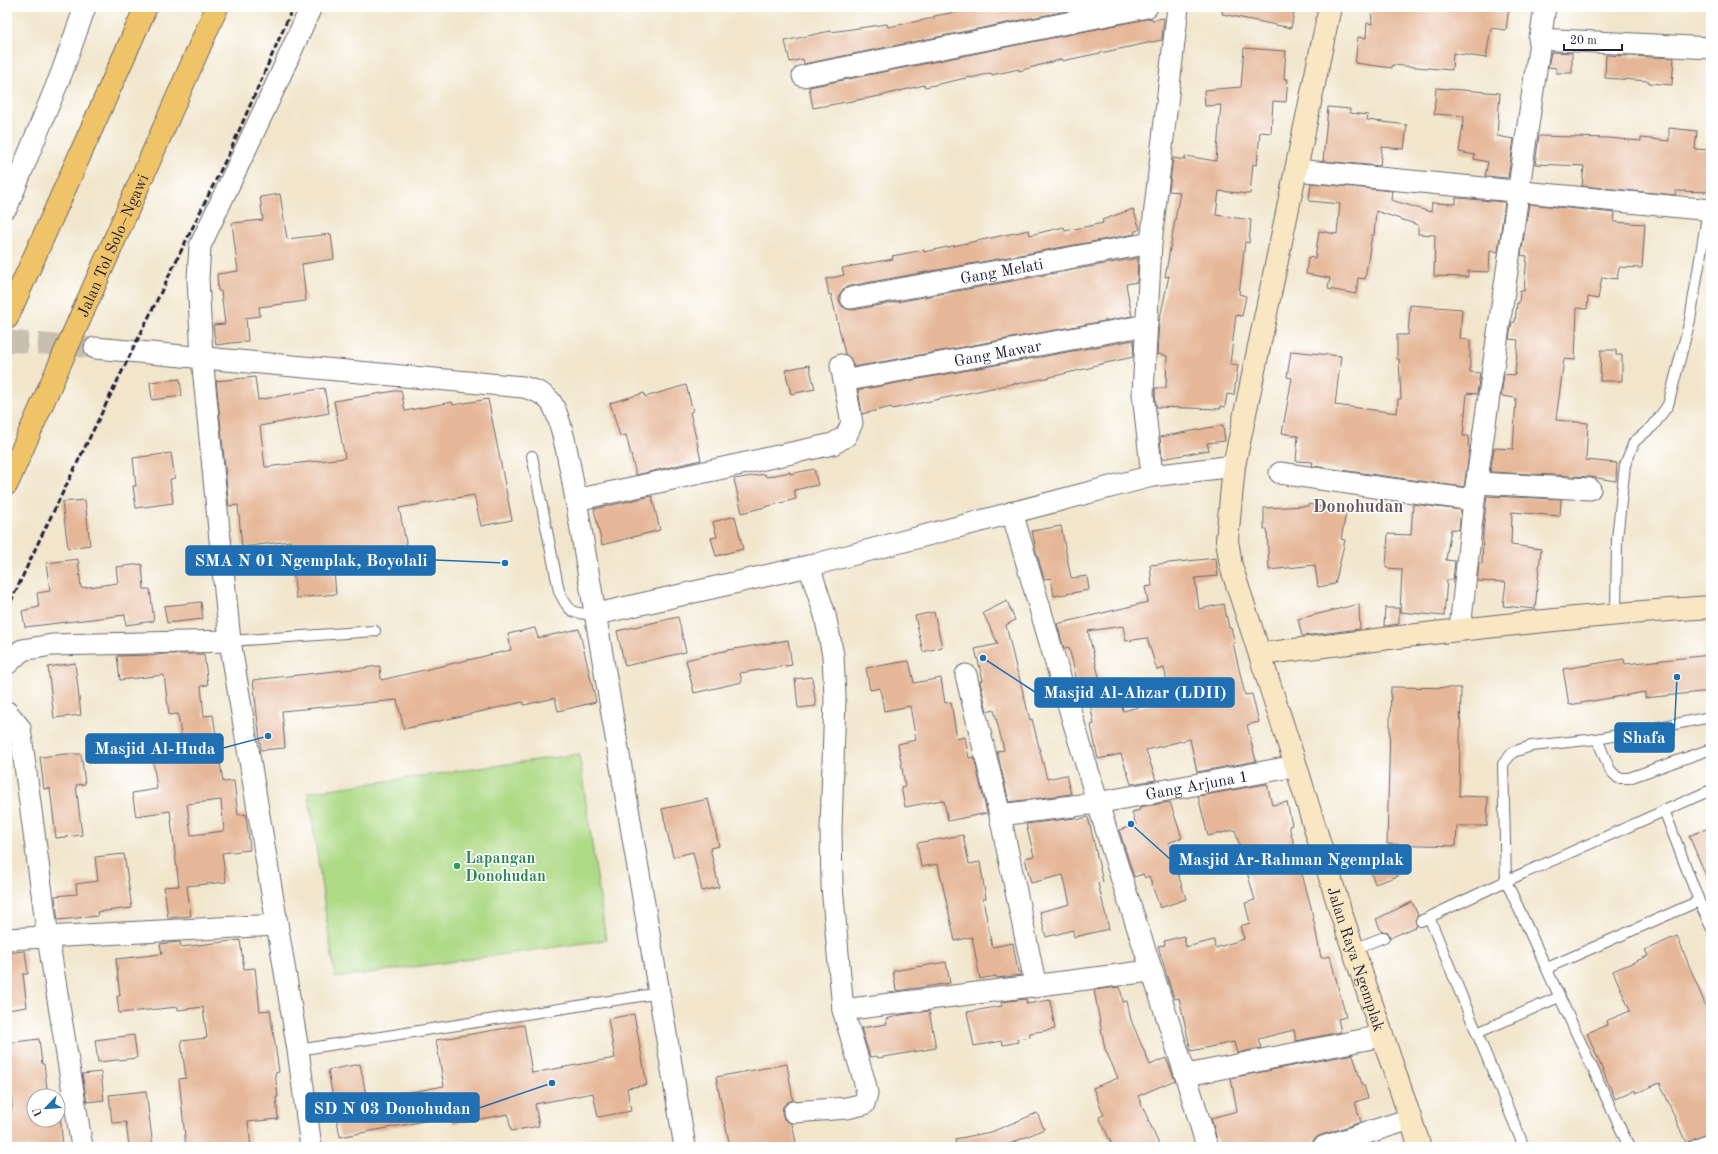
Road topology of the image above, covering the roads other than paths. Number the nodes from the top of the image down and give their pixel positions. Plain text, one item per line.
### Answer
1 (85, 7) edge
2 (146, 7) edge
3 (217, 7) edge
4 (311, 7) edge
5 (1147, 7) edge
6 (1178, 7) edge
7 (1330, 7) edge
8 (1545, 7) edge
9 (1539, 39) junction
10 (1711, 48) edge
11 (803, 76) dead end
12 (1296, 170) junction
13 (1519, 192) junction
14 (7, 207) edge
15 (1710, 210) edge
16 (1151, 243) junction
17 (851, 298) dead end
18 (7, 318) edge
19 (1147, 325) junction
20 (95, 348) tunnel mouth
21 (202, 356) junction
22 (532, 456) dead end
23 (1234, 466) junction
24 (1280, 472) dead end
25 (1152, 476) junction
26 (7, 484) edge
27 (1590, 489) dead end
28 (1476, 491) junction
29 (576, 500) junction
30 (1012, 512) junction
31 (809, 566) junction
32 (1711, 607) edge
33 (1616, 613) junction
34 (597, 614) junction
35 (1460, 629) junction
36 (375, 631) dead end
37 (230, 641) junction
38 (1261, 654) junction
39 (7, 664) edge
40 (966, 675) dead end
41 (7, 712) edge
42 (1711, 717) edge
43 (1597, 739) junction
44 (1711, 749) edge
45 (1296, 766) junction
46 (1711, 790) edge
47 (1097, 803) junction
48 (1664, 810) junction
49 (1000, 815) junction
50 (1506, 881) junction
51 (1699, 901) junction
52 (277, 925) junction
53 (1711, 927) edge
54 (1384, 937) dead end
55 (48, 938) junction
56 (7, 939) edge
57 (1354, 949) junction
58 (1546, 968) junction
59 (1150, 971) junction
60 (1036, 987) junction
61 (660, 993) junction
62 (1559, 997) junction
63 (843, 1010) junction
64 (1477, 1033) junction
65 (1382, 1036) junction
66 (298, 1050) junction
67 (1187, 1076) junction
68 (794, 1112) dead end
69 (1410, 1119) junction
70 (1711, 1138) edge
71 (82, 1147) edge
72 (311, 1147) edge
73 (685, 1147) edge
74 (1207, 1147) edge
75 (1322, 1147) edge
76 (1420, 1147) edge
77 (1524, 1147) edge
78 (1629, 1147) edge
79 (1691, 1147) edge

1 - 14 street
2 - 18 highway
3 - 26 highway, Jalan Tol Solo–Ngawi
4 - 21 street
5 - 11 street
6 - 16 street
7 - 12 main road, Jalan Raya Ngemplak
8 - 9 street
9 - 10 street
9 - 13 street
12 - 13 street
12 - 23 main road, Jalan Raya Ngemplak
13 - 15 street
13 - 28 street
15 - 33 lane
16 - 17 street, Gang Melati
16 - 19 street
19 - 25 street
19 - 29 street, Gang Mawar
20 - 21 street
21 - 29 street
21 - 37 street
22 - 34 lane
23 - 25 street
23 - 38 main road, Jalan Raya Ngemplak
24 - 28 street
25 - 30 street
27 - 28 street
28 - 35 street
29 - 34 street
30 - 31 street
30 - 47 street
31 - 34 street
31 - 63 street
32 - 33 main road
33 - 35 main road
34 - 61 street
35 - 38 main road
36 - 37 lane
37 - 39 street
37 - 52 street
38 - 45 main road, Jalan Raya Ngemplak
40 - 49 street
41 - 55 street
42 - 43 lane
43 - 44 lane
43 - 50 lane
45 - 47 street, Gang Arjuna 1
45 - 57 main road, Jalan Raya Ngemplak
46 - 48 lane
47 - 49 street, Gang Arjuna 1
47 - 59 street
48 - 50 lane
48 - 51 lane
49 - 60 street
50 - 58 lane
50 - 64 lane
51 - 53 lane
51 - 58 lane
52 - 55 street
52 - 66 street
54 - 57 lane
55 - 56 street
55 - 71 street
57 - 65 main road, Jalan Raya Ngemplak
58 - 62 lane
59 - 60 street
59 - 67 street
60 - 63 street
61 - 66 lane
61 - 73 street
62 - 64 lane
62 - 78 lane
63 - 68 street
64 - 77 lane
65 - 67 street
65 - 69 main road, Jalan Raya Ngemplak
66 - 72 street
67 - 74 street
69 - 75 street
69 - 76 main road, Jalan Raya Ngemplak
70 - 79 lane

